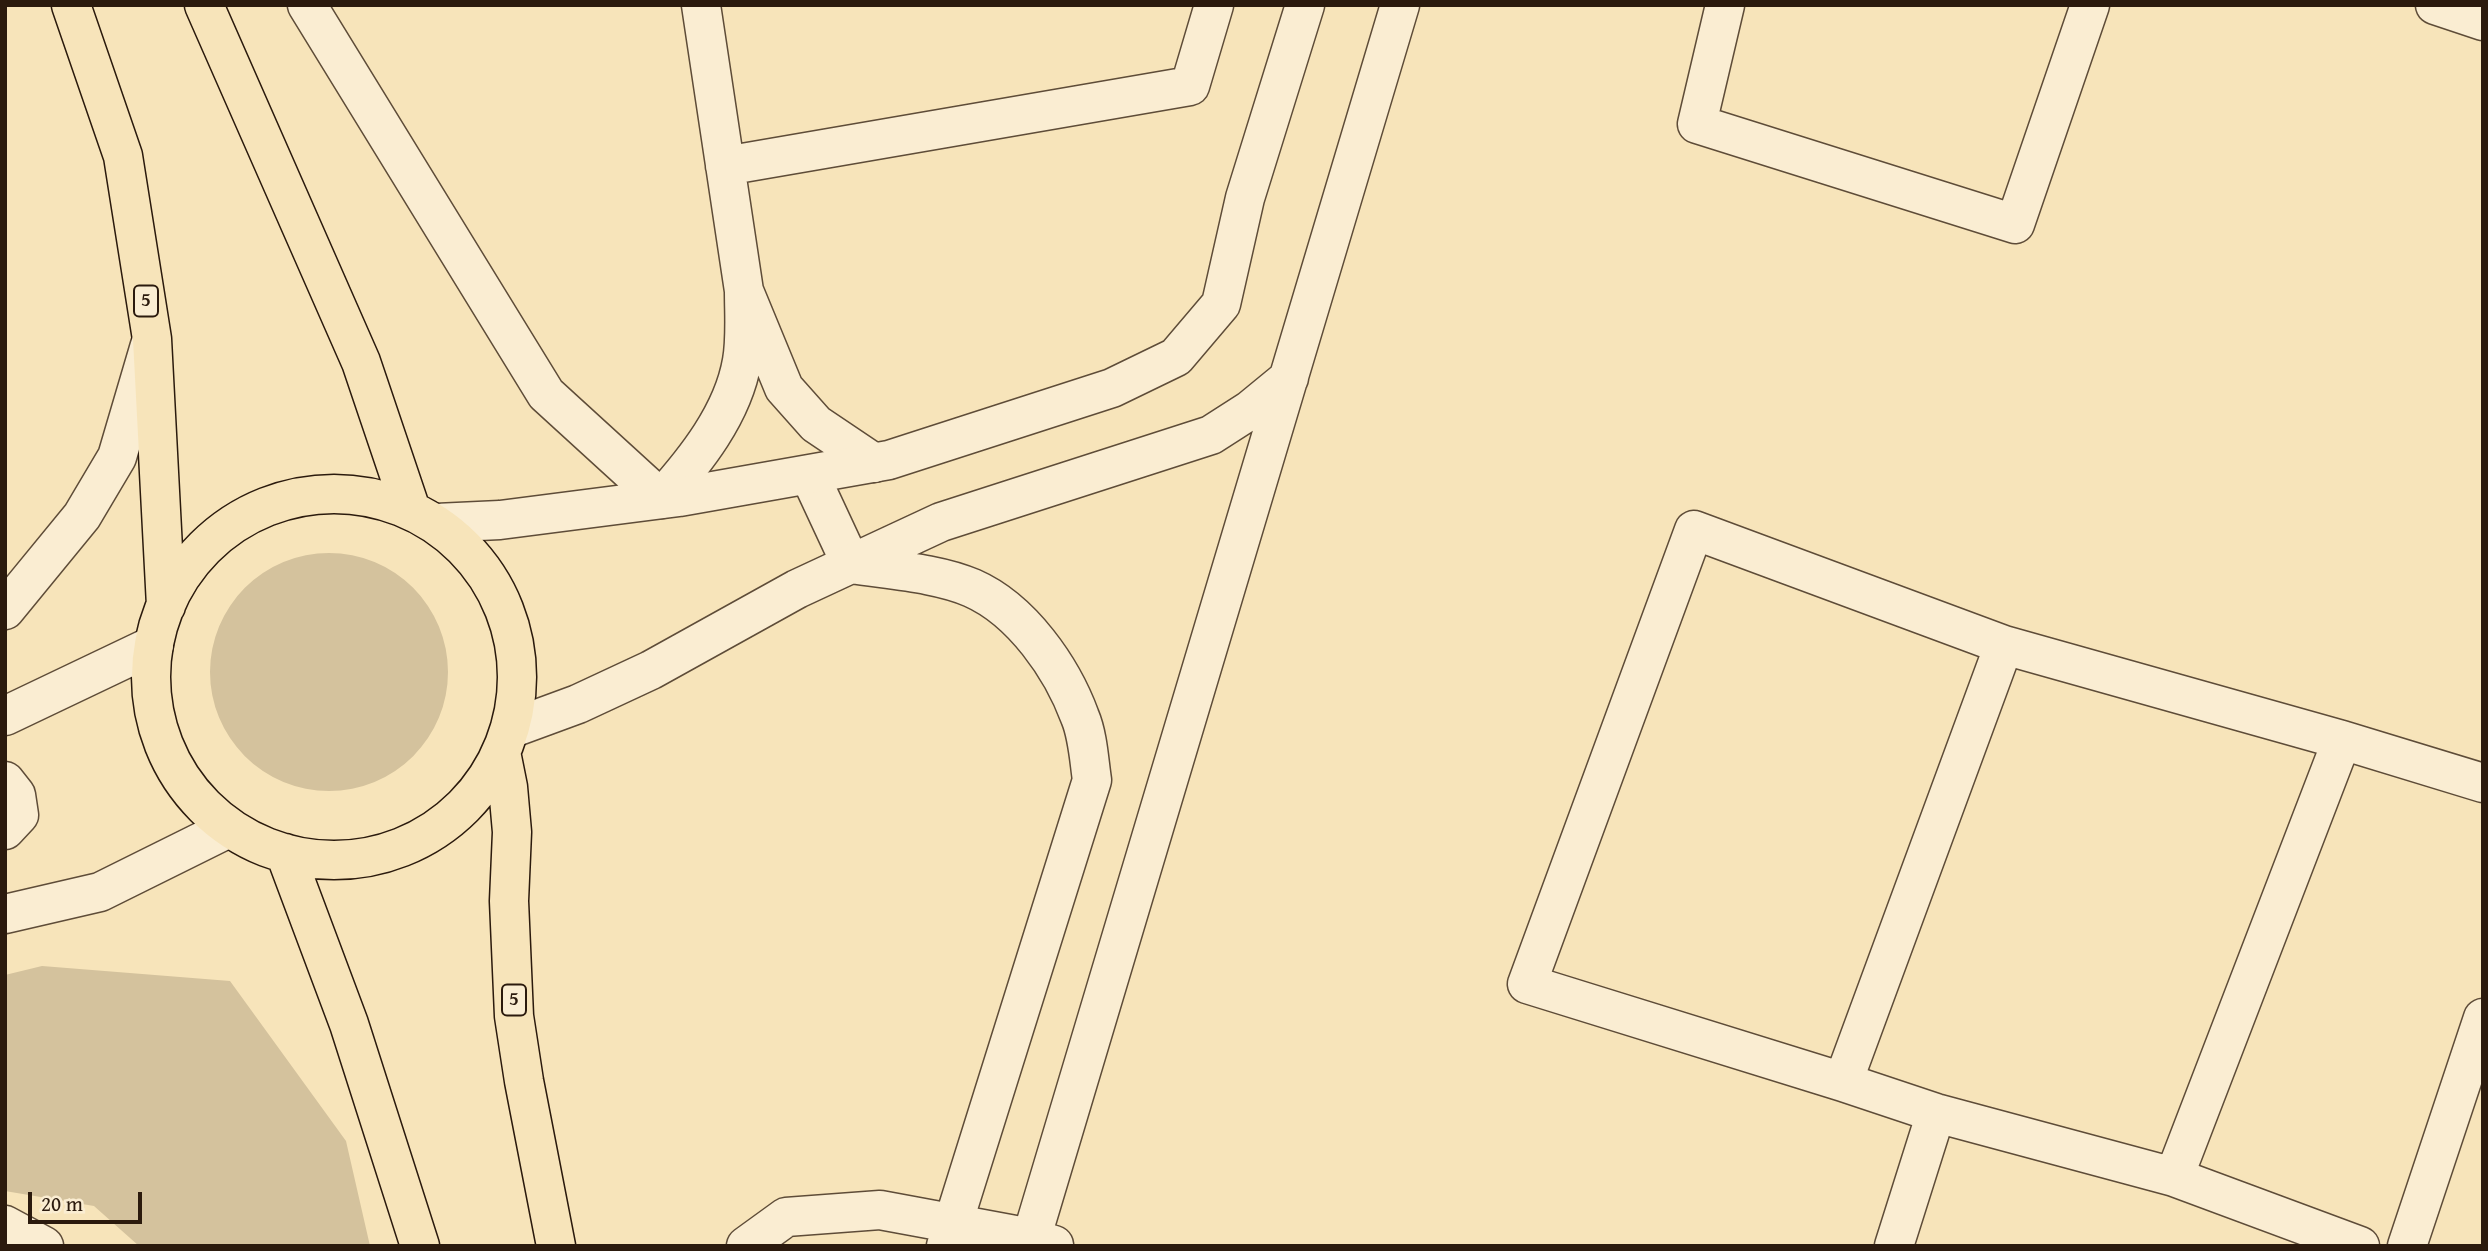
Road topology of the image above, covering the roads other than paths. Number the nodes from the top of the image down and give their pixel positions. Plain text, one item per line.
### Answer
1 (71, 5) edge
2 (204, 5) edge
3 (307, 5) edge
4 (701, 5) edge
5 (1214, 5) edge
6 (1305, 5) edge
7 (1400, 5) edge
8 (1725, 5) edge
9 (2090, 5) edge
10 (2435, 5) edge
11 (2483, 21) edge
12 (725, 166) junction
13 (744, 291) junction
14 (152, 339) junction
15 (1289, 378) junction
16 (874, 463) junction
17 (810, 475) junction
18 (661, 499) junction
19 (424, 517) junction
20 (851, 564) junction
21 (166, 606) junction
22 (5, 610) edge
23 (154, 645) junction
24 (2004, 645) junction
25 (5, 716) edge
26 (2342, 740) junction
27 (506, 741) junction
28 (5, 781) edge
29 (2483, 783) edge
30 (229, 828) junction
31 (5, 830) edge
32 (285, 853) junction
33 (5, 914) edge
34 (2483, 1018) edge
35 (1843, 1082) junction
36 (1936, 1113) junction
37 (2174, 1177) junction
38 (5, 1225) edge
39 (950, 1235) edge
40 (1038, 1243) edge
41 (44, 1246) edge
42 (420, 1246) edge
43 (556, 1246) edge
44 (746, 1246) edge
45 (1894, 1246) edge
46 (2360, 1246) edge
47 (2407, 1246) edge

1 - 14 highway, 5
2 - 19 highway
3 - 18 street
4 - 12 street
5 - 12 street
6 - 16 street
7 - 15 street
8 - 9 street
10 - 11 street
12 - 13 street
13 - 16 street
13 - 18 street
14 - 21 highway, 5
14 - 22 street
15 - 20 street
15 - 40 street
16 - 17 street
17 - 18 street
17 - 20 street
18 - 19 street
19 - 21 highway
19 - 27 highway
20 - 27 street
20 - 39 street
21 - 23 highway
23 - 25 street
23 - 30 highway
24 - 26 street
24 - 35 street
24 - 35 street
26 - 29 street
26 - 37 street
27 - 32 highway
27 - 43 highway, 5
28 - 31 street
30 - 32 highway
30 - 33 street
32 - 42 highway
34 - 47 street
35 - 36 street
36 - 37 street
36 - 45 street
37 - 46 street
38 - 41 street
39 - 40 street
39 - 44 street

